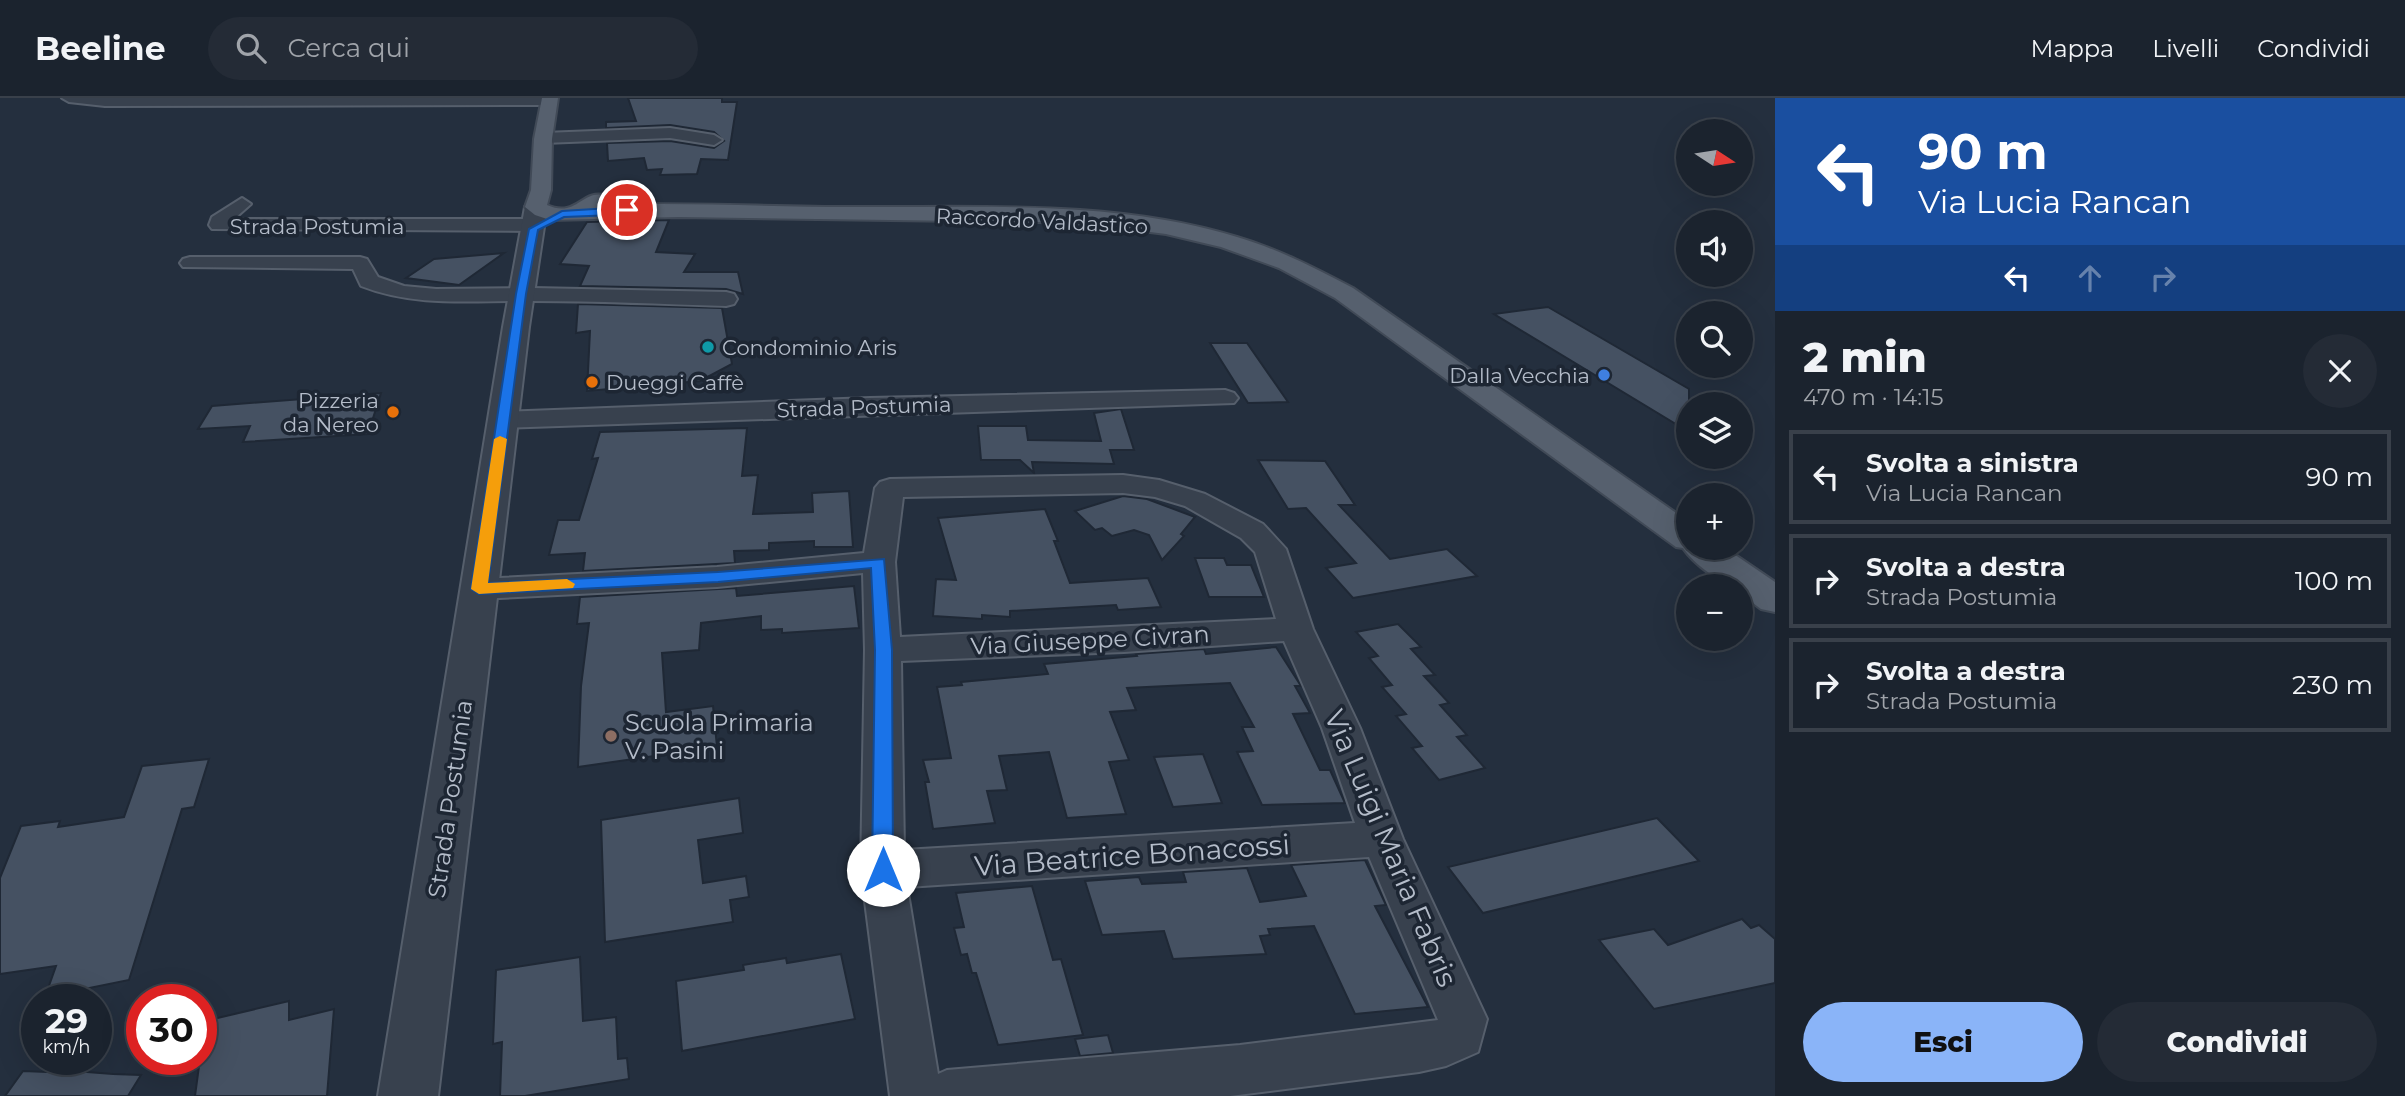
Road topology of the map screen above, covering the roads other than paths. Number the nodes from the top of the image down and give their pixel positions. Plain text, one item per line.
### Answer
1 (69, 98) edge
2 (549, 99) edge
3 (544, 138) junction
4 (714, 140) dead end
5 (242, 204) dead end
6 (559, 206) junction
7 (190, 263) dead end
8 (521, 294) junction
9 (726, 299) dead end
10 (1225, 398) dead end
11 (503, 420) junction
12 (1676, 530) edge
13 (1718, 560) edge
14 (879, 562) junction
15 (479, 589) junction
16 (1775, 600) edge
17 (1296, 629) junction
18 (883, 650) junction
19 (1382, 839) junction
20 (883, 870) junction
21 (408, 1096) edge
22 (916, 1096) edge
23 (947, 1096) edge

1 - 2 street, Strada Postumia
2 - 3 main road, Strada Postumia
3 - 4 street
3 - 6 main road, Strada Postumia
5 - 6 street, Strada Postumia
6 - 8 street, Strada Postumia
6 - 12 main road, Raccordo Valdastico
7 - 8 street, Strada Postumia
8 - 9 street, Strada Postumia
8 - 11 street, Strada Postumia
10 - 11 street, Strada Postumia
11 - 15 street, Strada Postumia
13 - 16 main road
14 - 15 street
14 - 17 street, Via Luigi Maria Fabris
14 - 18 street
15 - 21 street, Strada Postumia
17 - 18 street, Via Giuseppe Civran
17 - 19 street, Via Luigi Maria Fabris
18 - 20 street
19 - 20 street, Via Beatrice Bonacossi
19 - 23 street, Via Luigi Maria Fabris
20 - 22 street

